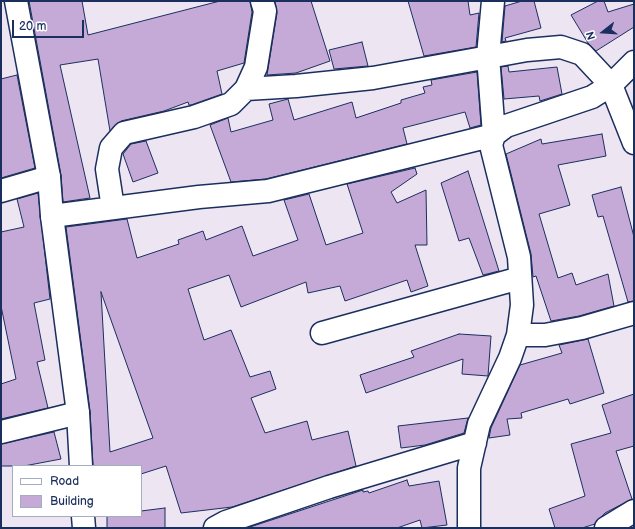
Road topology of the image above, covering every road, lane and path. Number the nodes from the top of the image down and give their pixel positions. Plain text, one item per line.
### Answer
1 (16, 1) edge
2 (262, 1) edge
3 (493, 1) edge
4 (488, 56) junction
5 (634, 62) edge
6 (611, 85) junction
7 (246, 89) junction
8 (494, 135) junction
9 (634, 143) edge
10 (49, 177) junction
11 (1, 191) edge
12 (112, 208) junction
13 (52, 216) junction
14 (520, 278) junction
15 (634, 313) edge
16 (322, 334) dead end
17 (518, 335) junction
18 (78, 413) junction
19 (1, 432) edge
20 (475, 443) junction
21 (81, 465) edge
22 (634, 511) edge
23 (83, 517) edge
24 (223, 526) edge
25 (84, 528) edge
26 (469, 528) edge
27 (606, 528) edge

1 - 10 street
2 - 7 street
3 - 4 street
4 - 6 street
4 - 7 street
4 - 8 street
5 - 6 street
6 - 8 street
6 - 9 street
7 - 12 street
8 - 12 street
8 - 14 street
10 - 11 street
10 - 13 street
12 - 13 street
13 - 18 street
14 - 16 street
14 - 17 street
15 - 17 street
17 - 20 street
18 - 19 street
18 - 21 street
20 - 24 street
20 - 26 street
22 - 27 street
23 - 25 street

